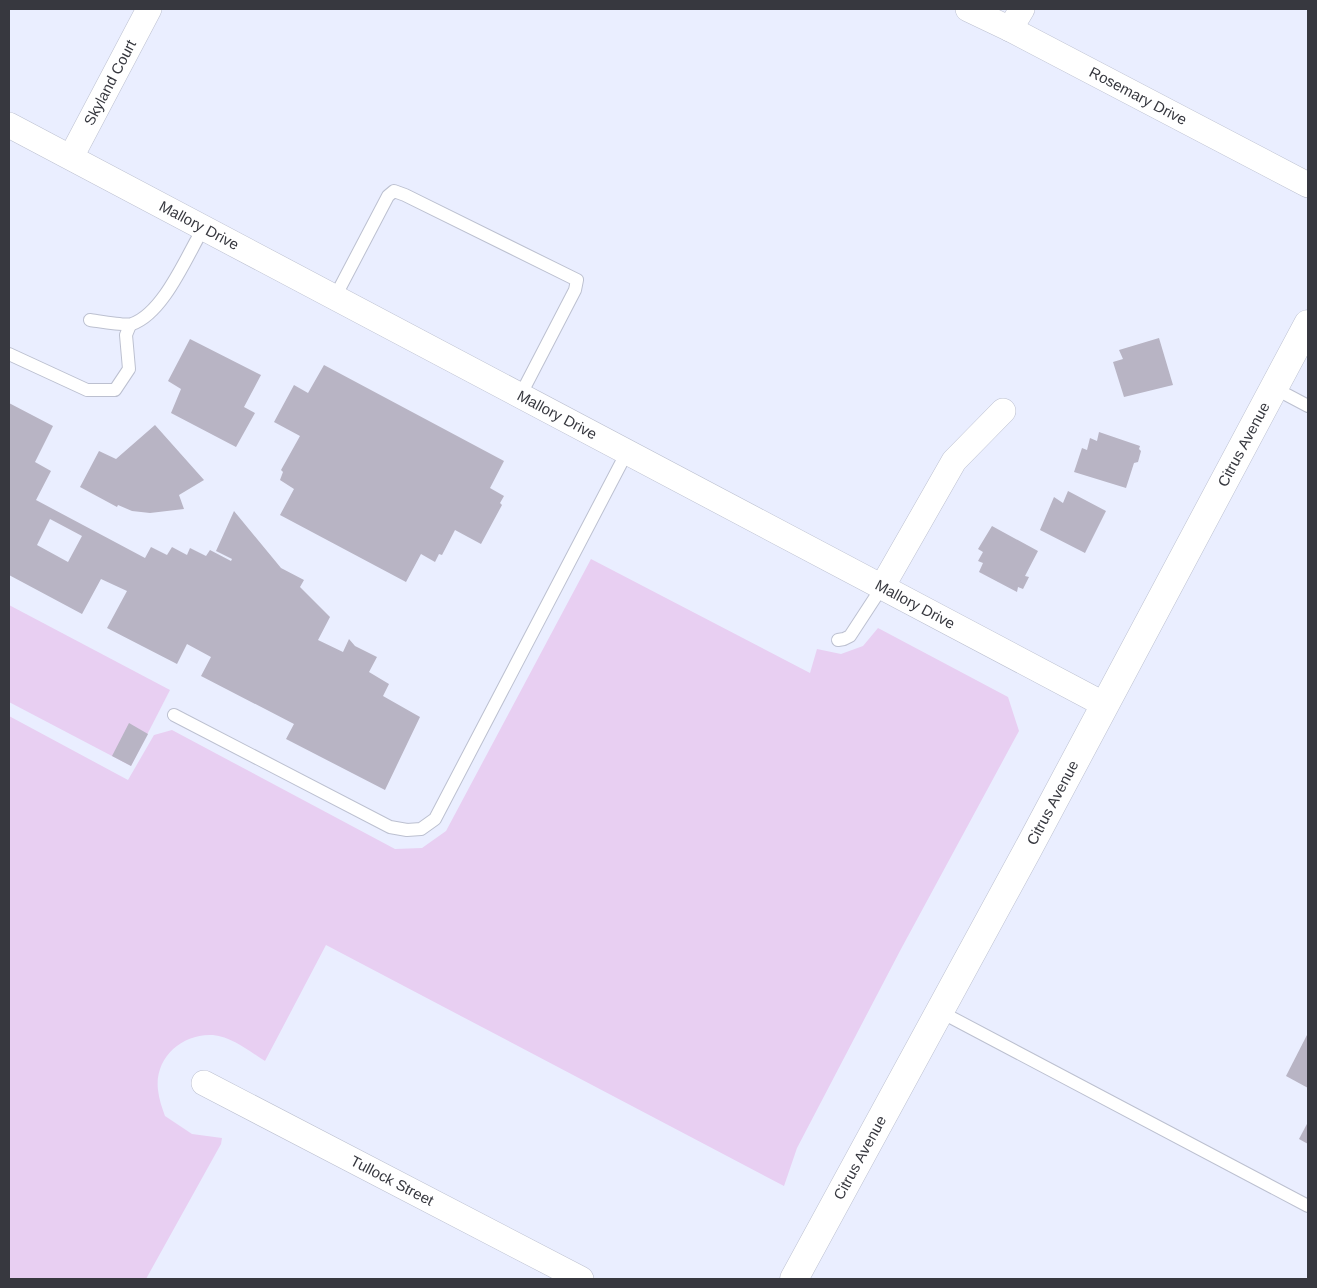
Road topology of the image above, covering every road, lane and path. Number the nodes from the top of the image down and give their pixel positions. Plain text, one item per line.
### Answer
1 (149, 9) edge
2 (968, 9) edge
3 (1016, 19) edge
4 (9, 125) edge
5 (71, 157) junction
6 (1308, 185) edge
7 (204, 227) junction
8 (335, 297) junction
9 (90, 320) dead end
10 (1308, 324) edge
11 (130, 325) junction
12 (9, 354) edge
13 (1274, 388) junction
14 (520, 396) junction
15 (1308, 406) edge
16 (1003, 411) dead end
17 (626, 452) junction
18 (882, 587) junction
19 (838, 640) dead end
20 (1105, 705) junction
21 (174, 714) dead end
22 (939, 1011) junction
23 (204, 1083) dead end
24 (1308, 1206) edge
25 (581, 1279) edge
26 (794, 1279) edge

1 - 5 street, Skyland Court
2 - 3 street, Rosemary Drive
3 - 6 street, Rosemary Drive
4 - 5 street, Mallory Drive
5 - 7 street, Mallory Drive
7 - 8 street, Mallory Drive
7 - 11 lane
8 - 14 street, Mallory Drive
8 - 14 lane
9 - 11 lane
10 - 13 main road, Citrus Avenue
11 - 12 lane
13 - 15 lane
13 - 20 main road, Citrus Avenue
14 - 17 street, Mallory Drive
16 - 18 street
17 - 18 street, Mallory Drive
17 - 21 lane
18 - 19 lane
18 - 20 street, Mallory Drive
20 - 22 main road, Citrus Avenue
22 - 24 lane
22 - 26 main road, Citrus Avenue
23 - 25 street, Tullock Street

